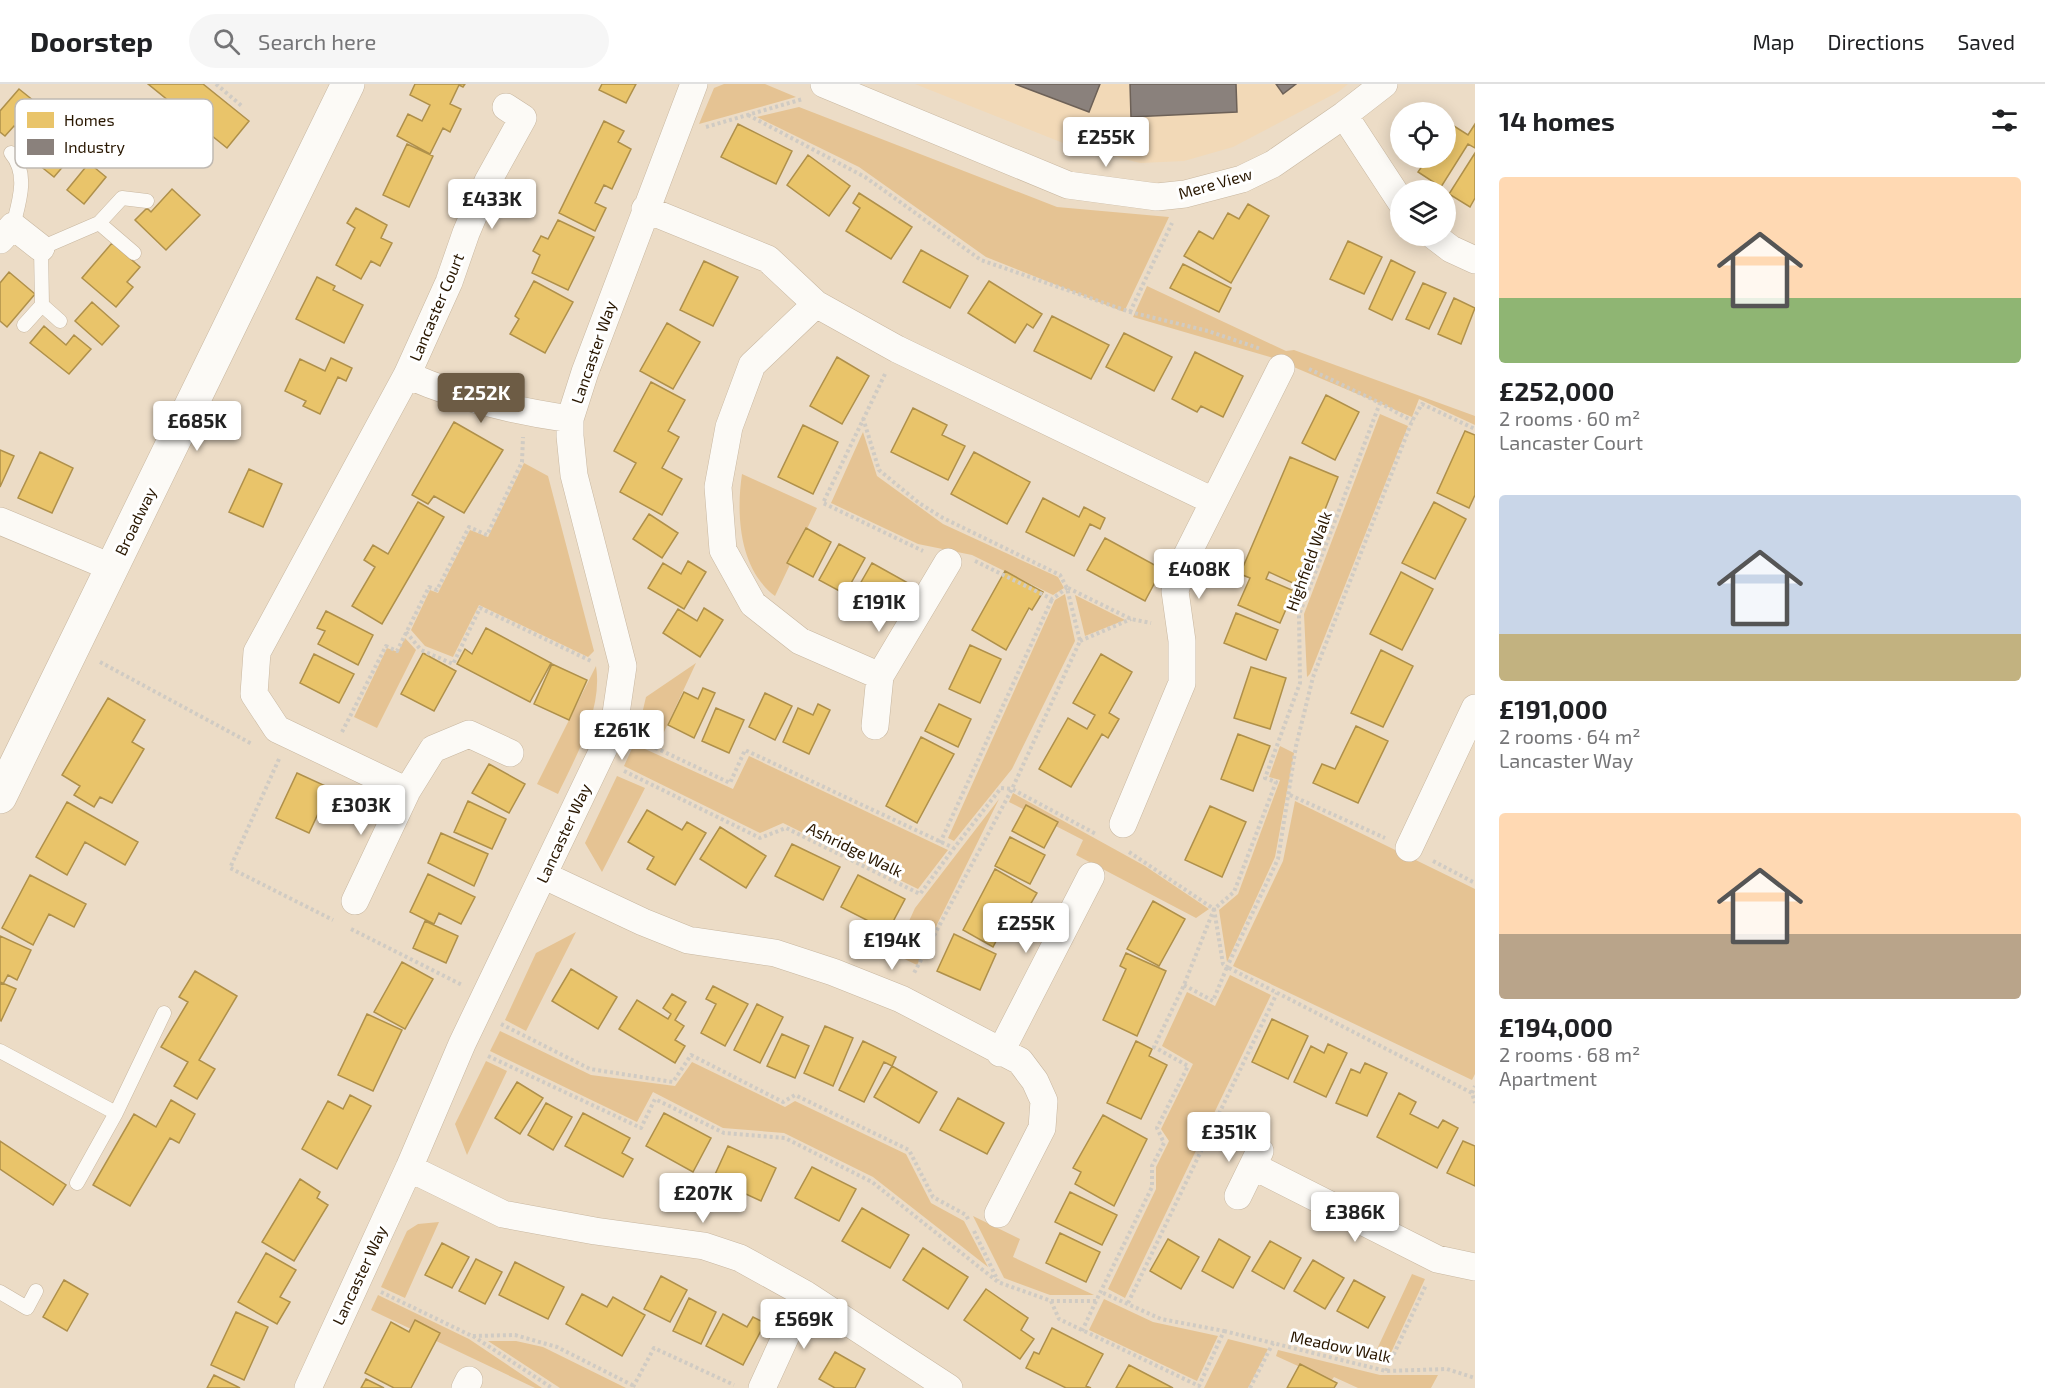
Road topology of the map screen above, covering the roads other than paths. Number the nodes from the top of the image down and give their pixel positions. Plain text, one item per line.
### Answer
1 (348, 84) edge
2 (694, 84) edge
3 (1384, 84) edge
4 (813, 92) edge
5 (1344, 115) junction
6 (523, 116) dead end
7 (11, 153) dead end
8 (15, 158) edge
9 (20, 168) edge
10 (1390, 185) edge
11 (147, 201) dead end
12 (645, 209) junction
13 (99, 223) junction
14 (7, 233) edge
15 (1447, 246) edge
16 (41, 248) junction
17 (134, 253) dead end
18 (1475, 260) edge
19 (816, 304) junction
20 (42, 305) junction
21 (60, 321) dead end
22 (24, 325) dead end
23 (1284, 362) road end
24 (406, 375) junction
25 (570, 419) junction
26 (1213, 501) junction
27 (0, 521) edge
28 (948, 562) road end
29 (113, 568) junction
30 (880, 676) junction
31 (1475, 708) edge
32 (875, 726) dead end
33 (510, 753) dead end
34 (407, 791) junction
35 (0, 796) edge
36 (1121, 835) road end
37 (1409, 848) road end
38 (543, 875) junction
39 (1091, 876) dead end
40 (355, 901) dead end
41 (164, 1013) dead end
42 (0, 1051) edge
43 (1000, 1053) junction
44 (116, 1113) junction
45 (409, 1168) junction
46 (77, 1183) dead end
47 (1238, 1196) dead end
48 (998, 1214) dead end
49 (1475, 1267) edge
50 (36, 1291) dead end
51 (0, 1293) edge
52 (805, 1294) junction
53 (308, 1388) edge
54 (762, 1388) edge
55 (949, 1388) edge

1 - 29 main road, Broadway
2 - 12 street, Lancaster Way
3 - 5 street, Mere View
4 - 5 street, Mere View
5 - 10 street
6 - 24 street, Lancaster Court
7 - 8 lane
9 - 14 lane
11 - 13 lane
12 - 19 street
12 - 25 street, Lancaster Way
13 - 16 lane
13 - 17 lane
14 - 16 street
15 - 18 street
16 - 20 lane
19 - 26 street
19 - 30 street
20 - 21 lane
20 - 22 lane
23 - 26 street
24 - 25 street, Lancaster Court
24 - 34 street
25 - 38 street, Lancaster Way
26 - 36 street
27 - 29 street
28 - 30 street
29 - 35 main road, Broadway
30 - 32 street
31 - 37 street
33 - 34 street
34 - 40 street
38 - 43 street
38 - 45 street, Lancaster Way
39 - 43 street
41 - 44 lane
42 - 44 lane
43 - 48 street
44 - 46 lane
45 - 52 street
45 - 53 street, Lancaster Way
47 - 49 street
50 - 51 lane
52 - 54 street
52 - 55 street

